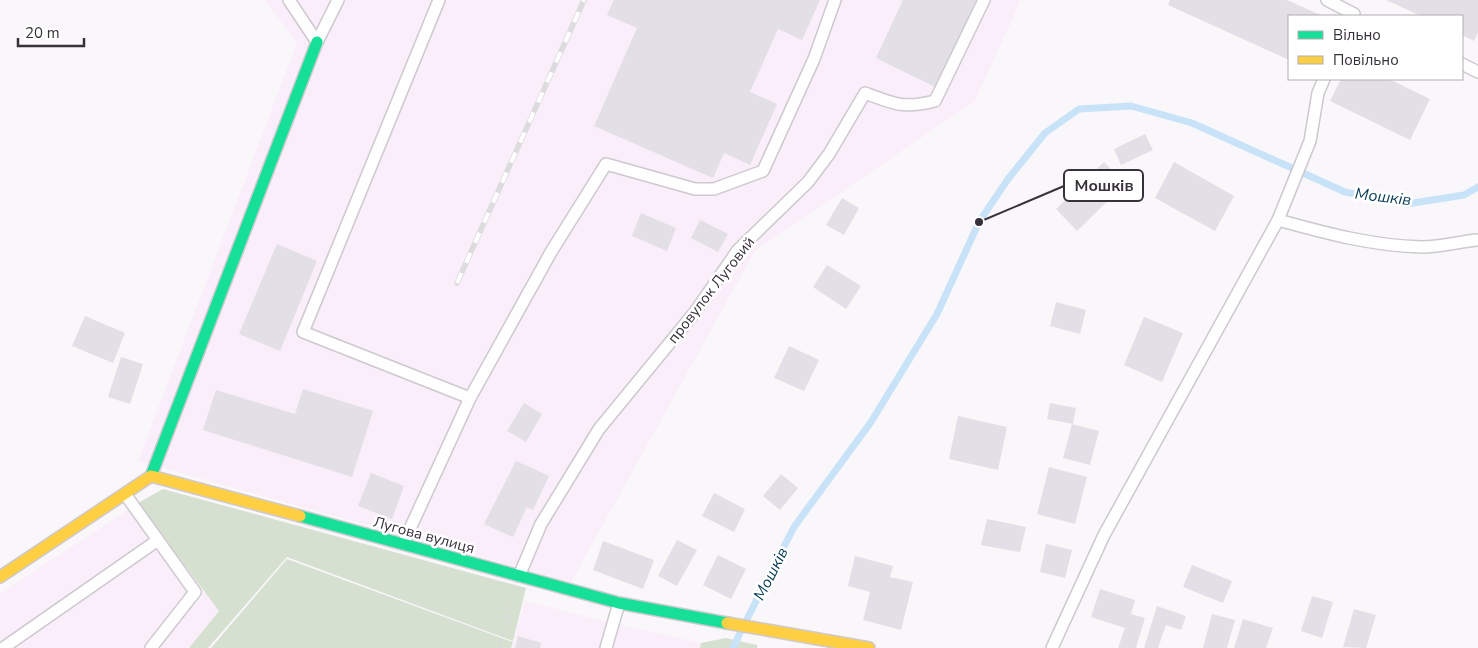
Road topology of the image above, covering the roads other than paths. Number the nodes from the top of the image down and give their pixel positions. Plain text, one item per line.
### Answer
1 (289, 0) edge
2 (338, 0) edge
3 (439, 0) edge
4 (835, 0) edge
5 (984, 0) edge
6 (1327, 0) edge
7 (1354, 15) edge
8 (317, 42) junction
9 (1463, 64) edge
10 (1478, 72) edge
11 (1324, 80) edge
12 (1278, 220) junction
13 (1476, 240) dead end
14 (470, 398) junction
15 (151, 476) junction
16 (124, 494) junction
17 (158, 540) junction
18 (403, 545) junction
19 (519, 576) junction
20 (0, 577) edge
21 (618, 603) junction
22 (3, 648) edge
23 (151, 648) edge
24 (606, 648) edge
25 (869, 648) edge
26 (1052, 648) edge

1 - 8 lane
2 - 8 lane
3 - 14 lane
4 - 14 lane
5 - 19 lane, провулок Луговий
6 - 7 lane
8 - 15 street
9 - 10 lane
11 - 12 lane
12 - 13 lane
12 - 26 lane
14 - 18 lane
15 - 16 street
15 - 18 street, Лугова вулиця
16 - 17 lane
16 - 20 street
17 - 22 lane
17 - 23 lane
18 - 19 street, Лугова вулиця
19 - 21 street, Лугова вулиця
21 - 24 lane
21 - 25 street, Лугова вулиця

